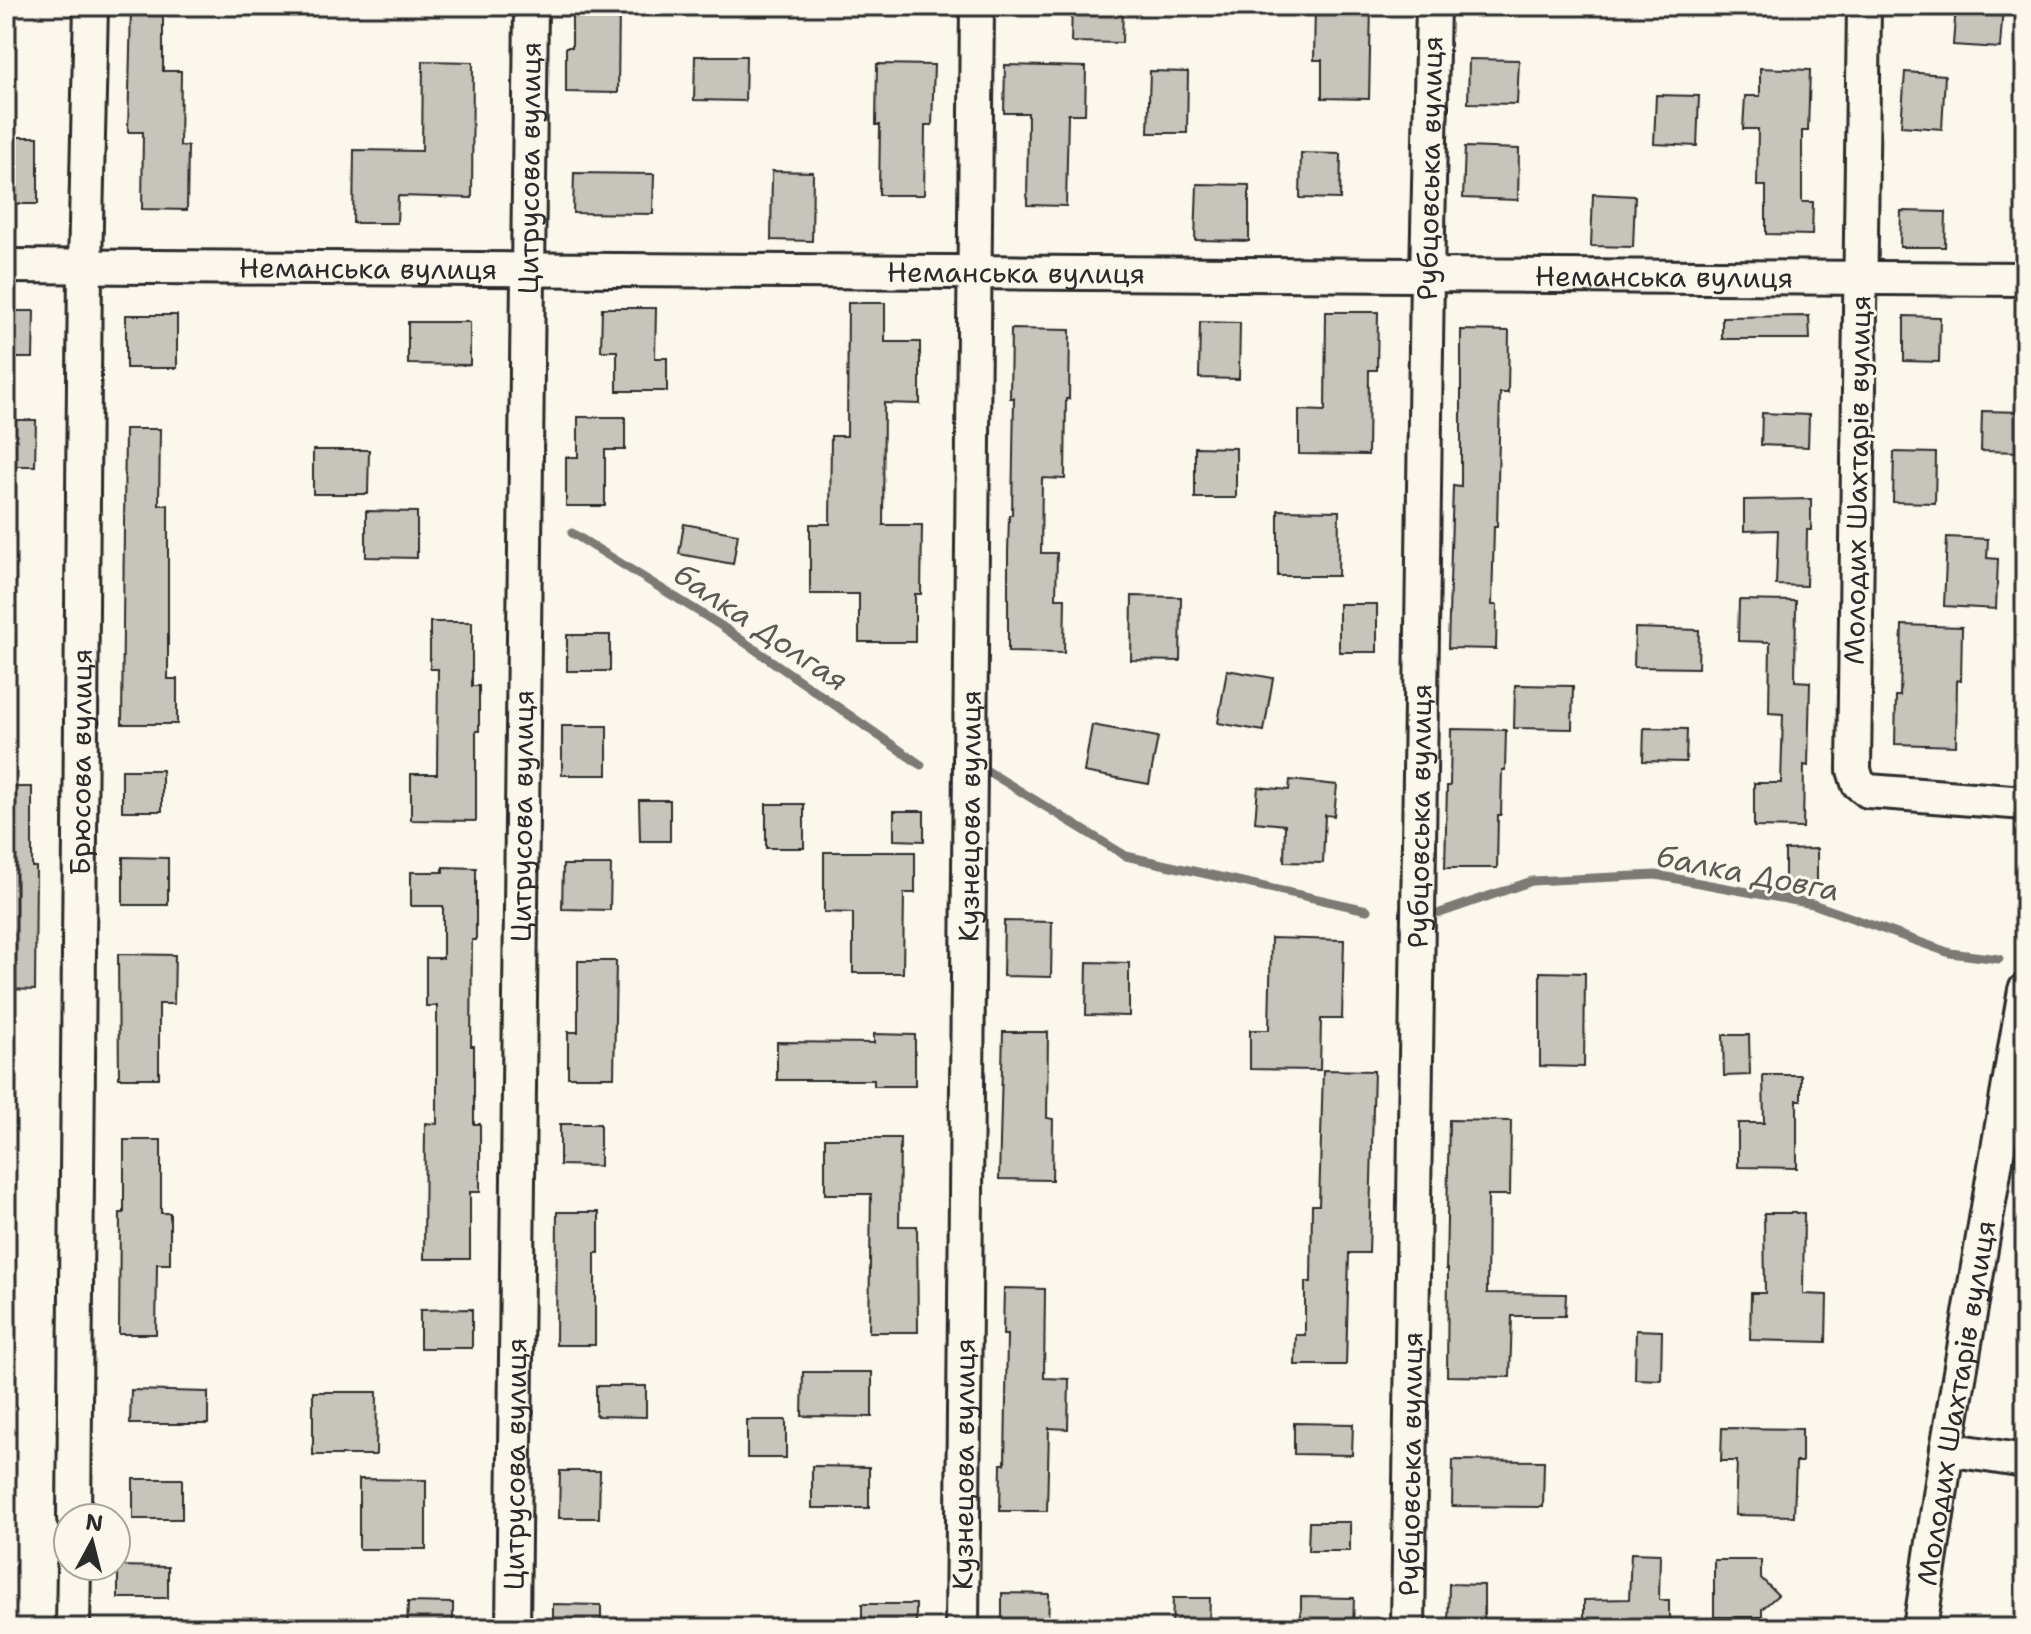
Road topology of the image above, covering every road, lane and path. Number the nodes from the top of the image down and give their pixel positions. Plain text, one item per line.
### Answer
1 (91, 6) edge
2 (531, 6) edge
3 (977, 6) edge
4 (1433, 6) edge
5 (1864, 6) edge
6 (6, 266) edge
7 (85, 267) junction
8 (529, 270) junction
9 (974, 272) junction
10 (1427, 275) junction
11 (1859, 278) junction
12 (2025, 279) edge
13 (2025, 803) edge
14 (2025, 990) edge
15 (2012, 1145) edge
16 (1947, 1449) junction
17 (2025, 1461) edge
18 (74, 1502) edge
19 (74, 1582) edge
20 (73, 1628) edge
21 (513, 1628) edge
22 (962, 1628) edge
23 (1408, 1628) edge
24 (1920, 1628) edge

1 - 7 street, Брюсова вулиця
2 - 8 street, Цитрусова вулиця
3 - 9 street, Кузнецова вулиця
4 - 10 street, Рубцовська вулиця
5 - 11 street, Молодих Шахтарів вулиця
6 - 7 street, Неманська вулиця
7 - 8 street, Неманська вулиця
7 - 18 street, Брюсова вулиця
8 - 9 street, Неманська вулиця
8 - 21 street, Цитрусова вулиця
9 - 10 street, Неманська вулиця
9 - 22 street, Кузнецова вулиця
10 - 11 street, Неманська вулиця
10 - 23 street, Рубцовська вулиця
11 - 12 street, Неманська вулиця
11 - 13 street, Молодих Шахтарів вулиця
14 - 15 street, Молодих Шахтарів вулиця
15 - 16 street, Молодих Шахтарів вулиця
16 - 17 street
16 - 24 street, Молодих Шахтарів вулиця
19 - 20 street

